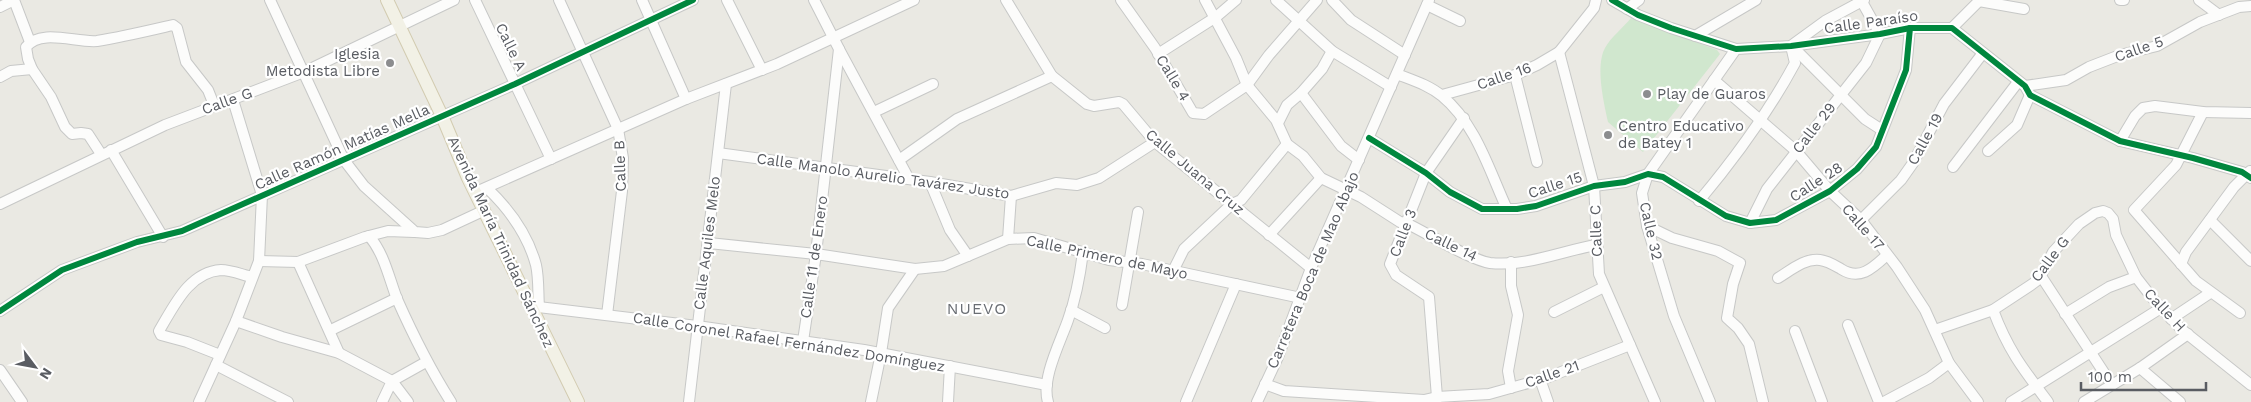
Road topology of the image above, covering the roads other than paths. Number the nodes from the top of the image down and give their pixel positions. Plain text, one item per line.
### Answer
1 (14, 0) edge
2 (270, 0) edge
3 (386, 0) edge
4 (454, 0) edge
5 (475, 0) edge
6 (559, 0) edge
7 (642, 0) edge
8 (693, 0) edge
9 (727, 0) edge
10 (814, 0) edge
11 (914, 0) edge
12 (1006, 0) edge
13 (1122, 0) edge
14 (1206, 0) edge
15 (1236, 0) edge
16 (1276, 0) edge
17 (1317, 0) edge
18 (1332, 0) edge
19 (1596, 0) edge
20 (1612, 0) edge
21 (1639, 0) edge
22 (1756, 0) edge
23 (1862, 0) edge
24 (1980, 0) edge
25 (2120, 0) edge
26 (2124, 0) edge
27 (2199, 0) edge
28 (1428, 2) edge
29 (2251, 6) edge
30 (0, 7) edge
31 (1627, 9) junction
32 (2024, 9) dead end
33 (2219, 15) junction
34 (1216, 17) junction
35 (651, 19) junction
36 (1297, 21) junction
37 (1460, 21) dead end
38 (399, 26) junction
39 (1910, 28) junction
40 (1952, 28) junction
41 (1880, 34) junction
42 (1695, 36) junction
43 (833, 38) junction
44 (30, 42) junction
45 (1791, 46) junction
46 (839, 49) junction
47 (1736, 49) junction
48 (583, 51) junction
49 (1332, 51) junction
50 (1559, 52) junction
51 (1983, 53) junction
52 (1158, 54) junction
53 (1405, 55) junction
54 (32, 69) junction
55 (762, 70) junction
56 (304, 72) junction
57 (1397, 74) junction
58 (1515, 75) junction
59 (1052, 76) junction
60 (0, 77) edge
61 (1714, 80) junction
62 (515, 84) junction
63 (726, 84) junction
64 (933, 84) dead end
65 (1247, 84) junction
66 (1391, 87) junction
67 (2024, 88) junction
68 (1301, 93) junction
69 (1840, 95) junction
70 (1442, 96) junction
71 (686, 99) junction
72 (233, 100) junction
73 (214, 105) junction
74 (874, 112) junction
75 (2203, 112) junction
76 (2251, 113) edge
77 (442, 116) junction
78 (1464, 118) junction
79 (1762, 121) junction
80 (1278, 123) junction
81 (618, 129) junction
82 (1882, 130) junction
83 (1369, 138) junction
84 (2120, 141) junction
85 (1155, 142) junction
86 (1287, 144) junction
87 (1796, 151) junction
88 (1988, 151) dead end
89 (106, 152) junction
90 (718, 153) junction
91 (2182, 155) junction
92 (551, 159) junction
93 (344, 160) junction
94 (899, 160) junction
95 (1359, 160) junction
96 (1537, 162) dead end
97 (1953, 167) dead end
98 (826, 168) junction
99 (1426, 173) junction
100 (1648, 174) junction
101 (2249, 174) edge
102 (1321, 178) junction
103 (909, 180) junction
104 (930, 182) junction
105 (1594, 186) junction
106 (1345, 189) junction
107 (482, 190) junction
108 (1830, 191) junction
109 (262, 195) junction
110 (1011, 196) junction
111 (1700, 201) junction
112 (0, 204) edge
113 (1232, 204) junction
114 (1507, 209) junction
115 (485, 210) junction
116 (1138, 212) dead end
117 (2108, 213) joint
118 (1861, 220) junction
119 (2210, 220) junction
120 (1406, 223) junction
121 (1750, 224) junction
122 (1647, 226) junction
123 (415, 232) junction
124 (1269, 235) junction
125 (369, 236) junction
126 (163, 237) junction
127 (1008, 239) junction
128 (709, 243) junction
129 (1596, 245) junction
130 (1083, 252) junction
131 (816, 254) junction
132 (1887, 255) junction
133 (968, 256) junction
134 (259, 261) junction
135 (2251, 261) edge
136 (298, 262) junction
137 (1128, 262) junction
138 (1511, 262) junction
139 (2181, 264) junction
140 (1311, 268) junction
141 (915, 269) junction
142 (1173, 271) junction
143 (2041, 276) junction
144 (2136, 277) junction
145 (252, 278) junction
146 (1778, 278) dead end
147 (1236, 284) junction
148 (1604, 287) junction
149 (2210, 293) junction
150 (397, 298) junction
151 (1300, 298) junction
152 (1122, 304) dead end
153 (535, 307) junction
154 (2161, 308) junction
155 (1071, 310) junction
156 (1993, 310) junction
157 (0, 311) edge
158 (1554, 312) dead end
159 (2240, 313) dead end
160 (607, 314) junction
161 (2065, 314) junction
162 (2171, 319) junction
163 (236, 321) junction
164 (1848, 325) dead end
165 (697, 326) junction
166 (1105, 328) dead end
167 (331, 330) junction
168 (1935, 330) junction
169 (1795, 331) dead end
170 (2188, 334) junction
171 (803, 341) junction
172 (1630, 345) junction
173 (339, 353) junction
174 (882, 353) junction
175 (2091, 353) junction
176 (218, 360) junction
177 (426, 362) junction
178 (1950, 363) junction
179 (950, 366) junction
180 (2140, 368) junction
181 (0, 370) edge
182 (1540, 379) junction
183 (392, 381) junction
184 (1265, 384) junction
185 (1047, 385) junction
186 (2112, 385) junction
187 (2251, 385) edge
188 (2036, 386) junction
189 (1511, 388) junction
190 (1300, 397) edge
191 (1490, 398) edge
192 (1436, 399) edge
193 (1369, 400) edge
194 (284, 401) edge
195 (2087, 401) edge
196 (22, 402) edge
197 (199, 402) edge
198 (382, 402) edge
199 (408, 402) edge
200 (452, 402) edge
201 (578, 402) edge
202 (689, 402) edge
203 (871, 402) edge
204 (948, 402) edge
205 (1048, 402) edge
206 (1186, 402) edge
207 (1257, 402) edge
208 (1548, 402) edge
209 (1656, 402) edge
210 (1710, 402) edge
211 (1762, 402) edge
212 (1822, 402) edge
213 (1879, 402) edge
214 (1884, 402) edge
215 (1978, 402) edge
216 (2011, 402) edge
217 (2048, 402) edge
218 (2180, 402) edge

1 - 30 street
1 - 44 street
2 - 56 street
3 - 38 main road, Avenida María Trinidad Sánchez
4 - 38 street, Calle G
5 - 62 street, Calle A
6 - 48 street, Calle B
7 - 35 street
8 - 35 street, Calle Ramón Matías Mella
9 - 55 street
10 - 43 street
11 - 43 street
12 - 59 street, Calle Juana Cruz
13 - 52 street, Calle 4
14 - 34 street
15 - 34 street
16 - 36 street
17 - 36 street, Calle 4
18 - 53 street
19 - 50 street, Calle 16
20 - 31 street, Calle Paraíso
21 - 31 street
22 - 42 street
23 - 41 street
23 - 45 street
24 - 32 street
24 - 40 street
25 - 26 street
27 - 33 street
28 - 37 street
28 - 53 street, Carretera Boca de Mao Abajo
29 - 33 street, Calle 5
31 - 42 street, Calle Paraíso
33 - 67 street, Calle 5
34 - 52 street
34 - 65 street
35 - 48 street, Calle Ramón Matías Mella
35 - 71 street
36 - 49 street
36 - 65 street, Calle 4
38 - 56 street, Calle G
38 - 77 main road, Avenida María Trinidad Sánchez
39 - 40 street, Calle Paraíso
39 - 41 street, Calle Paraíso
39 - 82 street, Calle 28
40 - 51 street
41 - 45 street, Calle Paraíso
41 - 69 street, Calle 29
42 - 47 street, Calle Paraíso
43 - 46 street
43 - 55 street
44 - 54 street
44 - 73 street
45 - 47 street, Calle Paraíso
45 - 69 street
45 - 79 street
46 - 74 street
46 - 98 street, Calle 11 de Enero
47 - 61 street, Calle 32
48 - 62 street, Calle Ramón Matías Mella
48 - 81 street, Calle B
49 - 66 street
49 - 68 street
50 - 58 street, Calle 16
50 - 105 street, Calle C
51 - 67 street
51 - 118 street, Calle 19
52 - 65 street, Calle 4
53 - 57 street, Carretera Boca de Mao Abajo
54 - 60 street
54 - 89 street
55 - 63 street
56 - 72 street, Calle G
56 - 93 street
57 - 66 street, Carretera Boca de Mao Abajo
57 - 70 street
58 - 70 street, Calle 16
58 - 96 street
59 - 85 street, Calle Juana Cruz
59 - 94 street
61 - 79 street, Calle 17
61 - 100 street, Calle 32
62 - 77 street, Calle Ramón Matías Mella
62 - 92 street, Calle A
63 - 71 street
63 - 90 street, Calle Aquiles Melo
64 - 74 street
65 - 80 street
66 - 83 street, Carretera Boca de Mao Abajo
67 - 84 street
67 - 88 street
67 - 97 street
68 - 80 street
68 - 95 street
69 - 82 street
69 - 87 street, Calle 29
70 - 78 street
71 - 81 street
72 - 73 street, Calle G
72 - 109 street
73 - 89 street, Calle G
74 - 94 street
75 - 76 street
75 - 84 street
75 - 91 street
77 - 93 street, Calle Ramón Matías Mella
77 - 107 main road, Avenida María Trinidad Sánchez
78 - 99 street, Calle 3
78 - 114 street
79 - 87 street, Calle 17
79 - 111 street
80 - 86 street
81 - 92 street
81 - 160 street, Calle B
82 - 108 street, Calle 28
83 - 95 street, Carretera Boca de Mao Abajo
83 - 99 street, Calle 15
84 - 91 street
85 - 110 street, Calle Manolo Aurelio Tavárez Justo
85 - 113 street, Calle Juana Cruz
86 - 102 street
86 - 113 street
87 - 108 street, Calle 17
87 - 121 street, Calle 29
89 - 112 street, Calle G
89 - 126 street
90 - 98 street, Calle Manolo Aurelio Tavárez Justo
90 - 128 street, Calle Aquiles Melo
91 - 101 street
91 - 139 street
92 - 107 street
93 - 109 street, Calle Ramón Matías Mella
93 - 123 street
94 - 103 street
95 - 106 street, Carretera Boca de Mao Abajo
98 - 103 street, Calle Manolo Aurelio Tavárez Justo
98 - 131 street, Calle 11 de Enero
99 - 114 street, Calle 15
99 - 120 street, Calle 3
100 - 105 street, Calle 15
100 - 111 street, Calle 28
100 - 122 street, Calle 32
101 - 119 street
102 - 106 street, Calle 14
102 - 124 street
103 - 104 street, Calle Manolo Aurelio Tavárez Justo
104 - 110 street, Calle Manolo Aurelio Tavárez Justo
104 - 133 street
105 - 114 street, Calle 15
105 - 129 street, Calle C
106 - 120 street, Calle 14
106 - 140 street, Carretera Boca de Mao Abajo
107 - 115 main road, Avenida María Trinidad Sánchez
107 - 153 street
108 - 118 street, Calle 17
108 - 121 street, Calle 28
109 - 126 street, Calle Ramón Matías Mella
109 - 134 street
110 - 127 street
111 - 121 street, Calle 28
113 - 124 street, Calle Juana Cruz
113 - 142 street
115 - 123 street
115 - 153 main road, Avenida María Trinidad Sánchez
116 - 137 street
117 - 143 street, Calle G
117 - 144 street, Calle H
118 - 132 street, Calle 17
119 - 135 street
119 - 139 street
120 - 138 street, Calle 14
120 - 192 street, Calle 3
122 - 210 street, Calle 32
122 - 211 street
123 - 125 street
124 - 140 street, Calle Juana Cruz
125 - 136 street
125 - 150 street
126 - 157 street, Calle Ramón Matías Mella
127 - 130 street, Calle Primero de Mayo
127 - 133 street, Calle Primero de Mayo
128 - 131 street, Calle Primero de Mayo
128 - 165 street, Calle Aquiles Melo
129 - 138 street, Calle 14
129 - 148 street, Calle C
130 - 137 street, Calle Primero de Mayo
130 - 155 street
131 - 141 street, Calle Primero de Mayo
131 - 171 street, Calle 11 de Enero
132 - 146 street
132 - 168 street, Calle 17
133 - 141 street, Calle Primero de Mayo
134 - 136 street
134 - 145 street
136 - 167 street
137 - 142 street, Calle Primero de Mayo
137 - 152 street
138 - 189 street
139 - 149 street
140 - 151 street, Carretera Boca de Mao Abajo
141 - 174 street
142 - 147 street, Calle Primero de Mayo
143 - 156 street, Calle G
143 - 161 street
144 - 154 street, Calle H
144 - 161 street
145 - 163 street
145 - 176 street
147 - 151 street, Calle Primero de Mayo
147 - 206 street
148 - 158 street
148 - 172 street, Calle C
149 - 159 street
149 - 162 street
150 - 167 street
150 - 177 street
151 - 184 street, Carretera Boca de Mao Abajo
153 - 160 street, Calle Coronel Rafael Fernández Domínguez
153 - 201 main road, Avenida María Trinidad Sánchez
154 - 162 street, Calle H
154 - 175 street
155 - 166 street
155 - 185 street
156 - 168 street, Calle G
156 - 188 street
160 - 165 street, Calle Coronel Rafael Fernández Domínguez
161 - 175 street
162 - 170 street, Calle H
163 - 173 street
163 - 176 street
164 - 213 street
165 - 171 street, Calle Coronel Rafael Fernández Domínguez
165 - 202 street, Calle Aquiles Melo
167 - 173 street
168 - 178 street, Calle 17
169 - 212 street
170 - 180 street
170 - 187 street, Calle H
171 - 174 street, Calle Coronel Rafael Fernández Domínguez
172 - 182 street, Calle 21
172 - 209 street, Calle C
173 - 183 street
174 - 179 street, Calle Coronel Rafael Fernández Domínguez
174 - 203 street
175 - 186 street
175 - 188 street
176 - 194 street
176 - 197 street
177 - 183 street
177 - 200 street
178 - 214 street
178 - 215 street, Calle 17
179 - 185 street, Calle Coronel Rafael Fernández Domínguez
179 - 204 street
180 - 186 street
180 - 218 street
181 - 196 street
182 - 189 street, Calle 21
182 - 208 street
183 - 198 street
183 - 199 street
184 - 190 street, Calle 21
184 - 207 street, Carretera Boca de Mao Abajo
185 - 205 street
186 - 195 street
188 - 216 street
188 - 217 street
189 - 191 street, Calle 21
190 - 193 street, Calle 21
191 - 192 street, Calle 21
192 - 193 street, Calle 21

